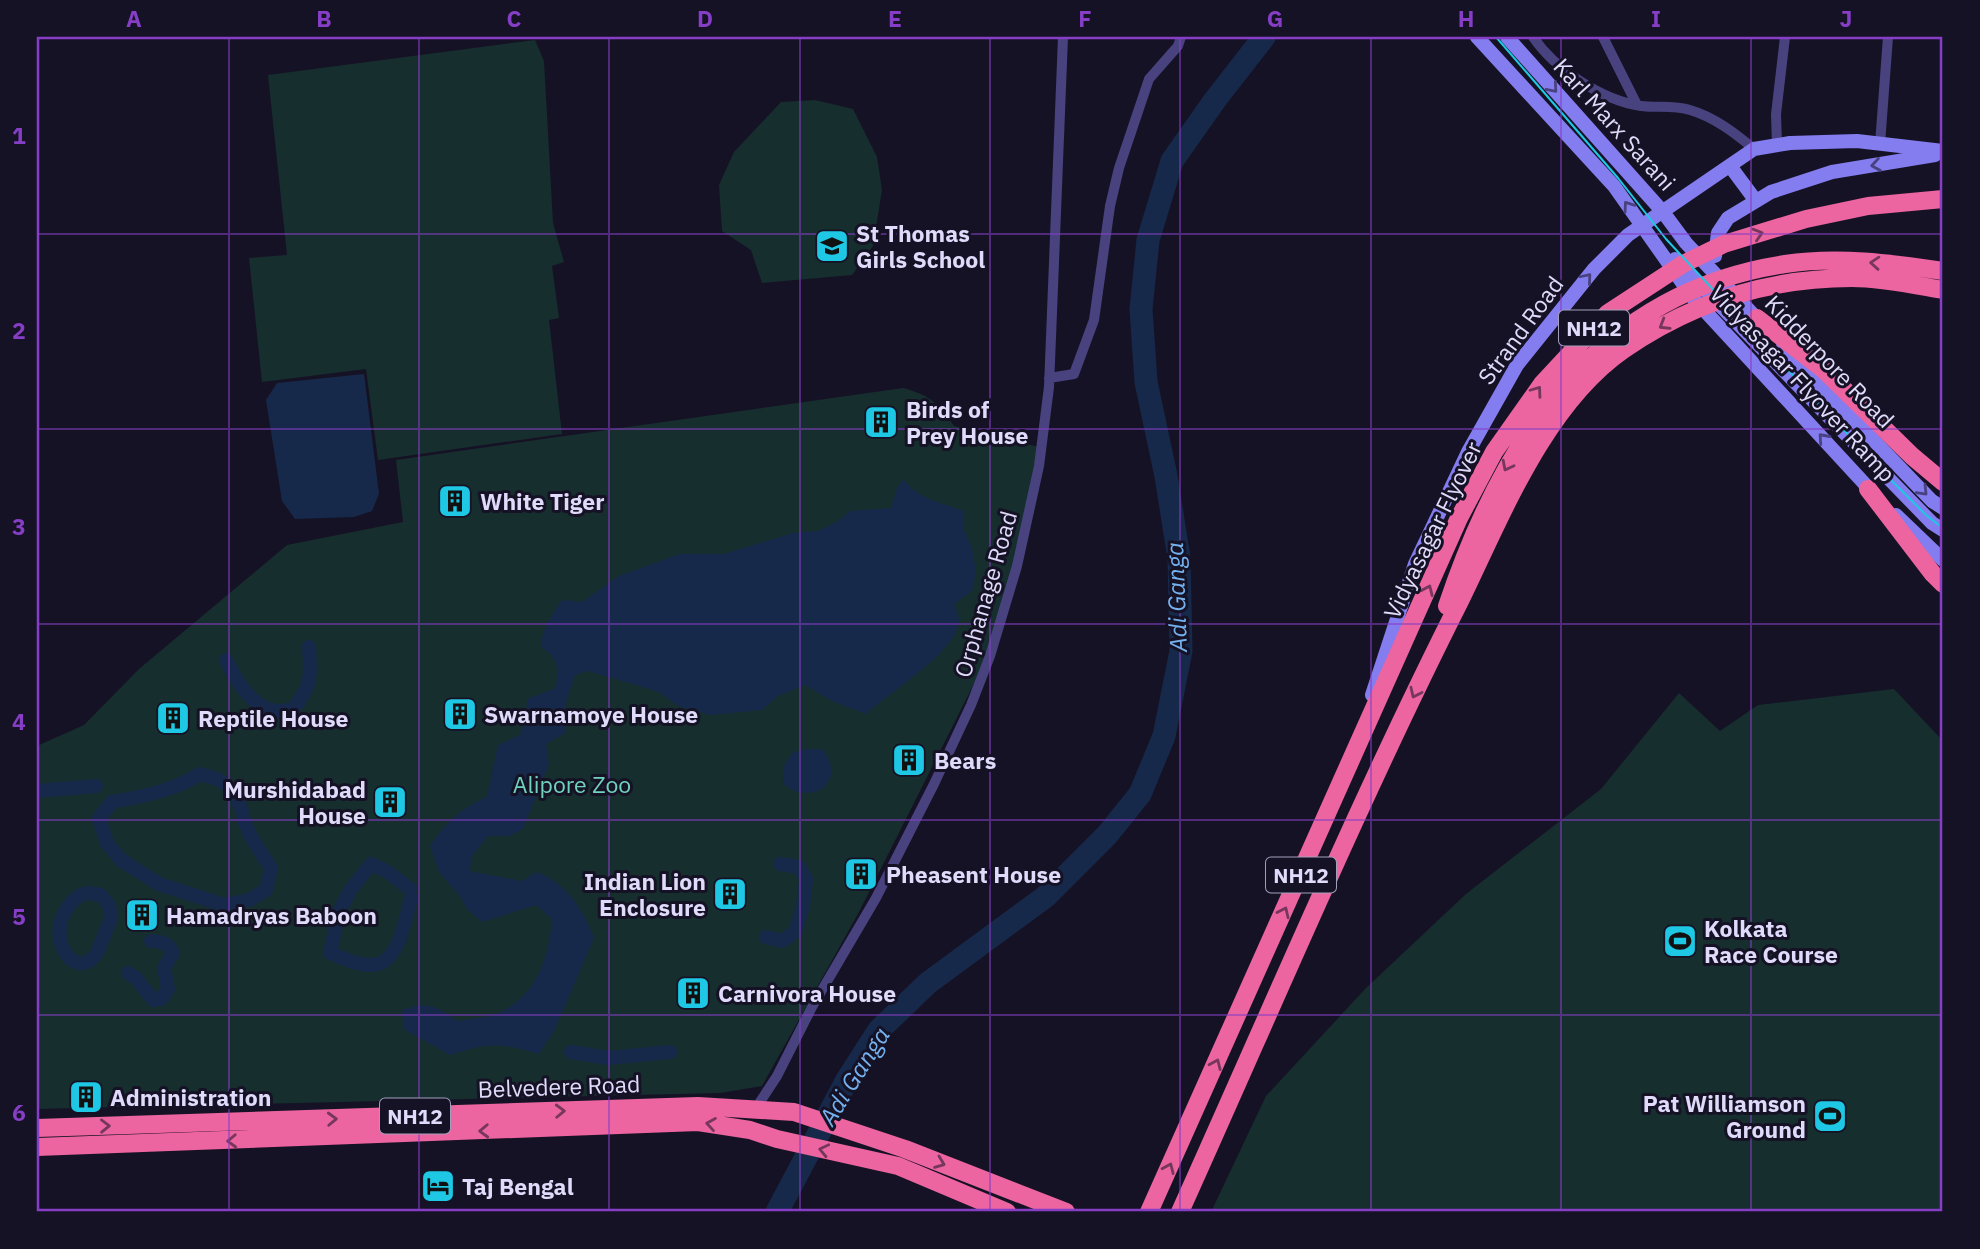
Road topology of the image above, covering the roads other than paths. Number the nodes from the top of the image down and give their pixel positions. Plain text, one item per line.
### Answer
1 (1063, 37) edge
2 (1181, 37) edge
3 (1477, 37) edge
4 (1507, 37) edge
5 (1533, 37) edge
6 (1603, 37) edge
7 (1785, 37) edge
8 (1888, 37) edge
9 (1637, 105) junction
10 (1880, 144) junction
11 (1777, 145) junction
12 (1754, 149) junction
13 (1943, 153) edge
14 (1730, 166) junction
15 (1943, 199) edge
16 (1756, 201) junction
17 (1663, 212) junction
18 (1642, 226) junction
19 (1686, 243) joint
20 (1943, 271) edge
21 (1715, 274) junction
22 (1943, 290) edge
23 (1757, 318) junction
24 (1049, 378) junction
25 (1943, 482) edge
26 (1868, 489) junction
27 (1943, 508) edge
28 (1943, 530) edge
29 (1943, 560) edge
30 (1943, 584) edge
31 (1427, 666) junction
32 (1346, 776) junction
33 (756, 1108) junction
34 (37, 1128) edge
35 (37, 1147) edge
36 (1007, 1212) edge
37 (1066, 1212) edge
38 (1149, 1212) edge
39 (1180, 1212) edge

1 - 24 street, Orphanage Road
2 - 24 street
18 -> 3 main road
4 -> 17 main road, Karl Marx Sarani
5 - 9 street
6 - 9 street
7 - 11 street
8 - 10 street
9 - 12 street
10 - 11 main road
10 - 13 main road
11 - 12 main road
12 - 14 main road, Strand Road
13 -> 16 main road
14 - 16 main road
14 - 17 main road, Strand Road
32 -> 15 highway, Vidyasagar Flyover / NH12
16 - 21 main road
17 - 18 main road, Strand Road
17 - 19 main road, Karl Marx Sarani
26 -> 18 main road, Vidyasagar Flyover Ramp
18 - 28 main road, Kidderpore Road
32 -> 18 main road, Strand Road
19 - 21 main road, Kidderpore Road
20 -> 31 highway
21 - 23 main road, Kidderpore Road
22 -> 31 highway, NH12
23 - 25 highway
23 -> 27 main road, Kidderpore Road
24 - 33 street, Orphanage Road
26 - 29 main road, Vidyasagar Flyover Ramp
26 - 30 highway
31 -> 39 highway, NH12
38 -> 32 highway, NH12
34 -> 33 highway, Belvedere Road / NH12
33 -> 37 highway, Belvedere Road / NH12
36 -> 35 highway, Belvedere Road / NH12

